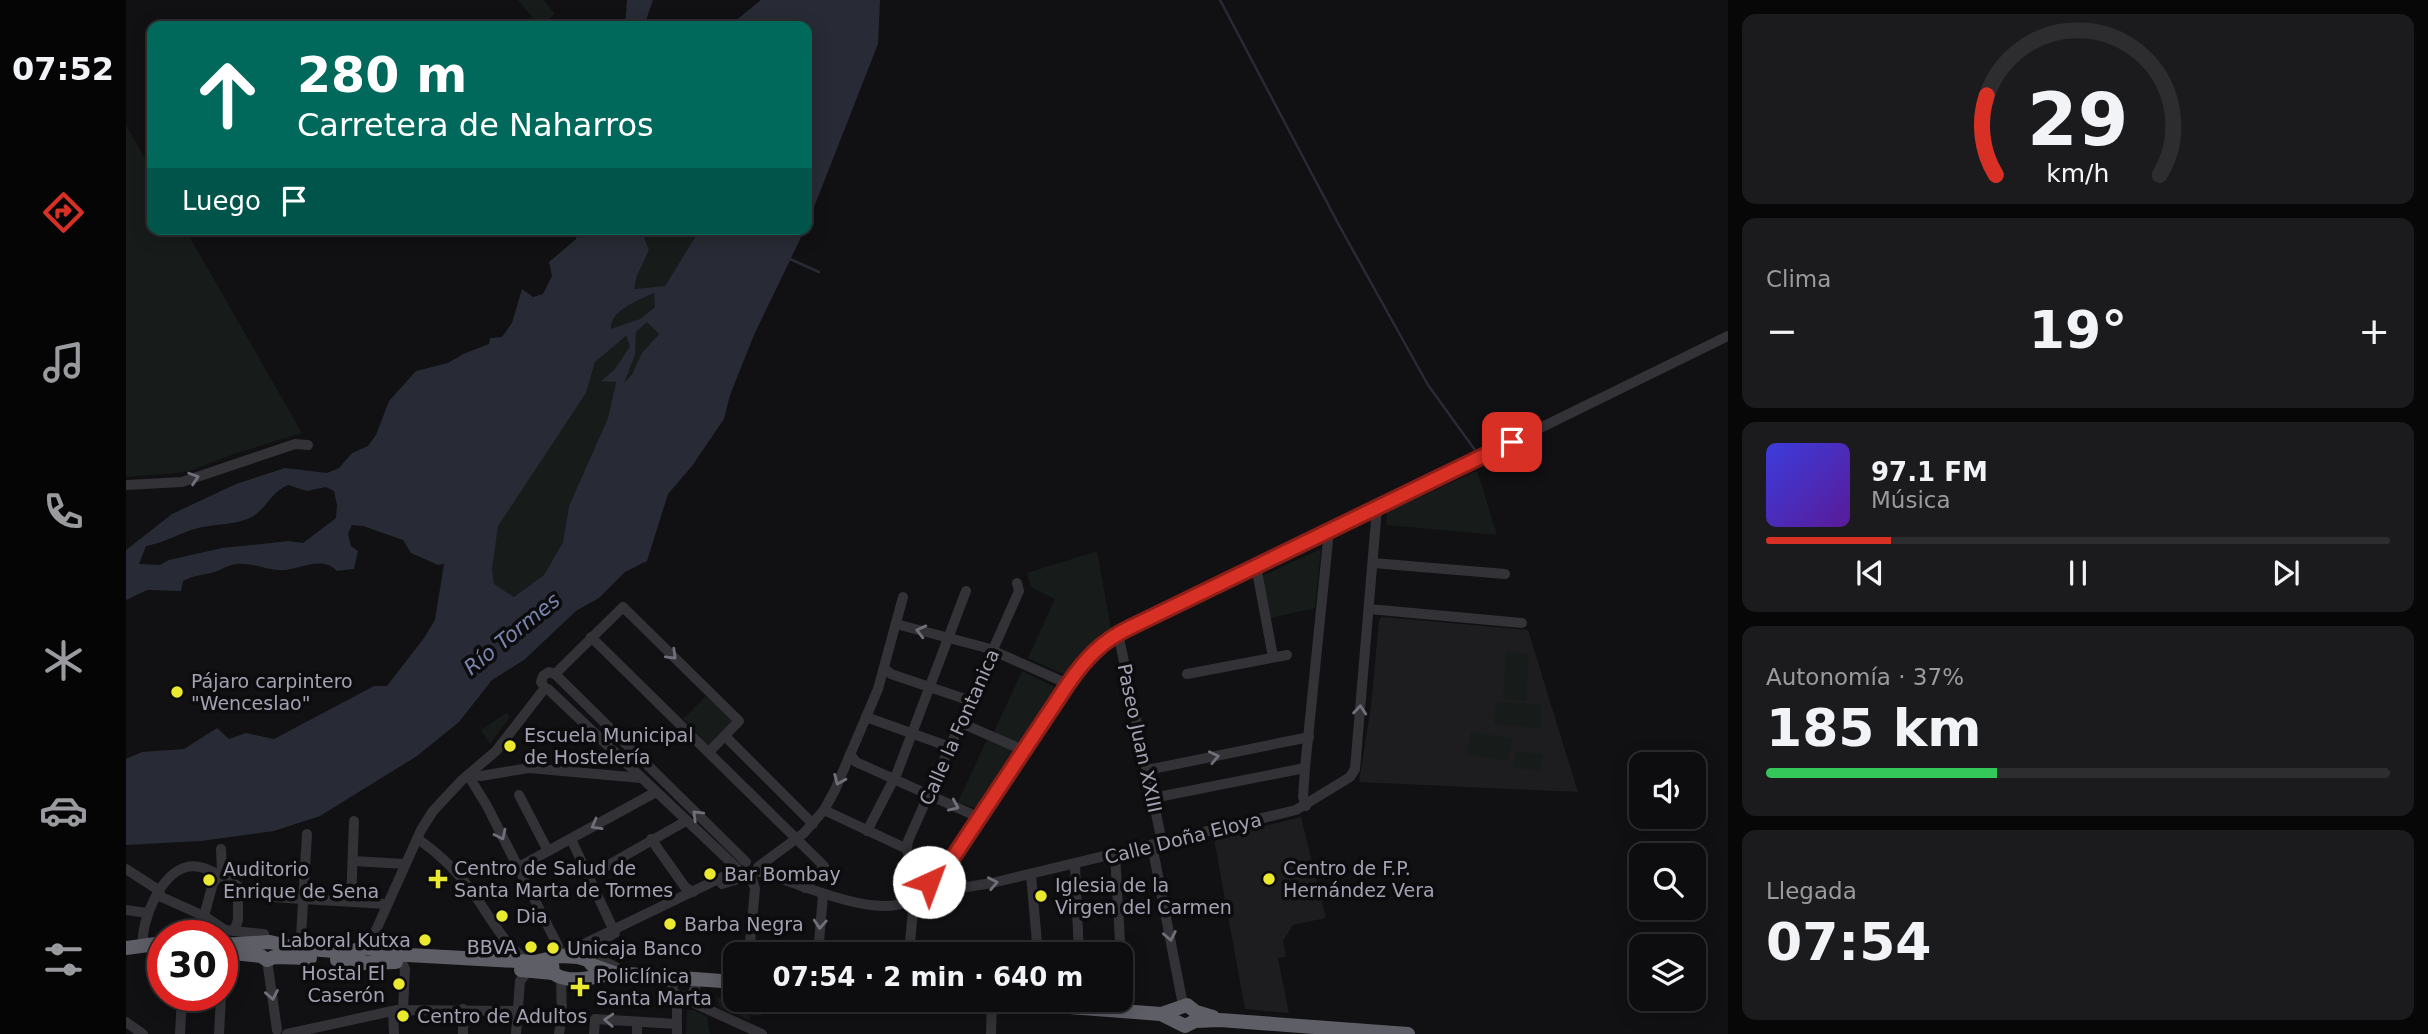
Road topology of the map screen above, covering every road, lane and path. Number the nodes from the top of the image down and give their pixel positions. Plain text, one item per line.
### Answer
1 (1728, 336) edge
2 (308, 445) dead end
3 (126, 485) edge
4 (1377, 508) junction
5 (1329, 531) junction
6 (1373, 563) junction
7 (1256, 566) junction
8 (1505, 574) dead end
9 (1017, 583) dead end
10 (966, 591) dead end
11 (903, 597) dead end
12 (1369, 609) junction
13 (896, 624) junction
14 (1522, 624) dead end
15 (1118, 633) junction
16 (591, 637) junction
17 (948, 638) junction
18 (994, 651) junction
19 (1287, 654) dead end
20 (1273, 657) junction
21 (884, 668) junction
22 (1187, 674) dead end
23 (556, 676) junction
24 (1068, 684) junction
25 (931, 687) junction
26 (546, 689) junction
27 (971, 701) junction
28 (866, 717) junction
29 (961, 723) junction
30 (912, 734) junction
31 (725, 736) junction
32 (1309, 737) junction
33 (950, 747) junction
34 (1023, 750) junction
35 (709, 752) junction
36 (850, 754) junction
37 (1306, 768) junction
38 (1147, 770) junction
39 (468, 775) junction
40 (641, 778) junction
41 (893, 778) junction
42 (656, 792) junction
43 (519, 795) dead end
44 (928, 795) junction
45 (1153, 798) junction
46 (1306, 806) junction
47 (824, 810) junction
48 (978, 817) junction
49 (354, 821) dead end
50 (687, 821) junction
51 (813, 824) junction
52 (867, 831) junction
53 (307, 834) dead end
54 (418, 839) junction
55 (570, 839) junction
56 (651, 839) junction
57 (796, 841) junction
58 (1157, 844) junction
59 (221, 849) dead end
60 (907, 849) junction
61 (548, 851) junction
62 (1115, 854) junction
63 (353, 861) junction
64 (405, 864) junction
65 (1075, 865) junction
66 (517, 868) junction
67 (126, 869) edge
68 (740, 869) junction
69 (757, 873) junction
70 (912, 873) junction
71 (219, 875) junction
72 (1031, 875) junction
73 (589, 876) junction
74 (925, 883) junction
75 (910, 886) junction
76 (805, 888) junction
77 (693, 892) junction
78 (159, 893) junction
79 (823, 895) junction
80 (271, 897) dead end
81 (304, 899) junction
82 (351, 901) junction
83 (909, 901) junction
84 (386, 904) junction
85 (897, 904) junction
86 (126, 910) edge
87 (147, 913) junction
88 (204, 916) junction
89 (210, 920) edge
90 (238, 920) edge
91 (238, 931) edge
92 (614, 931) junction
93 (750, 942) edge
94 (819, 942) edge
95 (910, 942) edge
96 (1037, 942) edge
97 (1078, 942) edge
98 (1120, 942) edge
99 (143, 944) junction
100 (147, 944) edge
101 (600, 944) junction
102 (238, 947) edge
103 (126, 948) edge
104 (296, 948) junction
105 (268, 951) junction
106 (147, 952) edge
107 (238, 952) edge
108 (366, 954) junction
109 (126, 955) edge
110 (559, 957) junction
111 (402, 963) junction
112 (591, 964) junction
113 (528, 966) junction
114 (614, 972) junction
115 (557, 975) junction
116 (646, 975) junction
117 (584, 978) junction
118 (723, 983) edge
119 (684, 988) junction
120 (463, 1009) junction
121 (398, 1010) junction
122 (181, 1011) edge
123 (220, 1011) edge
124 (518, 1011) junction
125 (992, 1012) edge
126 (1124, 1012) edge
127 (1186, 1018) edge
128 (126, 1022) edge
129 (638, 1022) junction
130 (677, 1029) edge
131 (1318, 1030) edge
132 (282, 1033) edge
133 (142, 1034) edge
134 (180, 1034) edge
135 (219, 1034) edge
136 (394, 1034) edge
137 (463, 1034) edge
138 (516, 1034) edge
139 (559, 1034) edge
140 (594, 1034) edge
141 (637, 1034) edge
142 (762, 1034) edge
143 (991, 1034) edge
144 (1408, 1034) edge

1 - 4 street
3 -> 2 street
4 - 5 street
4 - 6 street
5 - 7 street
5 - 32 street
6 - 8 street
6 - 12 street
7 - 15 street
7 - 20 street
9 - 18 street, Calle la Fontanica
10 - 17 street
11 - 13 street
12 - 14 street
46 -> 12 street, Calle Doña Eloya
17 -> 13 street
13 - 21 street
15 - 24 street
15 - 38 street, Paseo Juan XXIII
16 - 23 street
16 -> 31 street
16 - 35 street
17 - 18 street
17 - 25 street
18 - 24 street
18 - 27 street, Calle la Fontanica
19 - 20 street
20 - 22 street
21 - 25 street
21 - 28 street
23 - 26 street
68 -> 23 street
24 - 34 street
25 - 27 street
25 - 30 street
26 - 39 street
26 - 40 street
27 - 29 street, Calle la Fontanica
28 - 30 street
28 - 36 street
29 - 33 street, Calle la Fontanica
29 - 34 street
30 - 33 street
30 - 41 street
31 - 35 street
31 - 51 street
32 - 37 street
38 -> 32 street
33 - 44 street, Calle la Fontanica
34 - 48 street
35 - 57 street
36 - 41 street
36 -> 47 street
37 - 45 street
37 - 46 street
38 - 45 street, Paseo Juan XXIII
39 - 40 street
39 - 54 street
39 -> 66 street
40 - 42 street
41 - 44 street
41 - 52 street
42 - 50 street
42 -> 55 street
43 - 61 street
44 -> 48 street
44 - 60 street, Calle la Fontanica
45 - 58 street, Paseo Juan XXIII
46 - 58 street, Calle Doña Eloya
47 - 51 street
47 - 52 street
48 - 74 street
49 - 63 street
50 - 56 street
50 - 68 street
51 - 57 street
52 - 60 street
53 - 81 street
54 - 64 street
54 - 113 street
55 - 61 street
55 - 73 street
56 - 73 street
56 - 77 street
57 - 69 street
57 - 76 street
58 - 62 street, Calle Doña Eloya
58 -> 127 street, Paseo Juan XXIII
59 - 71 street
60 - 70 street
61 - 66 street
62 - 65 street, Calle Doña Eloya
62 - 98 street
63 - 64 street
63 - 82 street
64 - 84 street
65 - 72 street, Calle Doña Eloya
65 - 97 street
66 - 110 street
67 - 78 street
68 - 69 street
68 - 69 street
68 - 77 street
68 - 92 street
69 - 76 street
69 - 93 street
70 - 74 street
70 - 75 street
71 - 78 street
71 - 88 street
71 - 90 street
74 -> 72 street, Calle Doña Eloya
72 - 96 street
73 - 92 street
74 - 75 street
74 - 83 street
75 - 85 street
76 - 79 street
77 - 92 street
78 - 87 street
78 - 88 street
79 - 85 street
79 -> 94 street
80 - 81 street
81 - 82 street
81 - 104 street
82 - 84 street
83 - 85 street
83 - 95 street
84 - 108 street
86 - 87 street
87 - 99 street
88 - 89 street
91 - 105 street
92 - 101 street
92 - 110 street
99 - 100 highway
99 - 103 highway
101 - 112 street
101 - 116 street
102 - 105 highway
104 - 105 highway
104 - 108 highway
105 - 107 highway
105 - 108 highway
105 -> 132 street
106 - 109 highway
108 - 111 highway
108 - 113 highway
110 - 112 highway
110 - 113 highway
110 - 115 highway
111 - 113 highway
111 - 121 street
112 - 114 highway
112 - 117 highway
113 - 115 highway
113 - 124 street
114 - 116 highway
114 - 117 highway
115 - 117 highway
115 - 139 street
116 - 119 highway
118 - 119 highway
119 - 130 street
119 - 142 street
120 - 121 street
120 - 124 street
120 - 137 street
121 - 132 street
121 - 136 street
122 - 134 street
123 - 135 street
124 - 138 street
125 - 143 street
126 - 127 highway
127 - 131 highway
128 - 133 street
129 - 130 street
129 -> 140 street
129 - 141 street
131 - 144 highway

